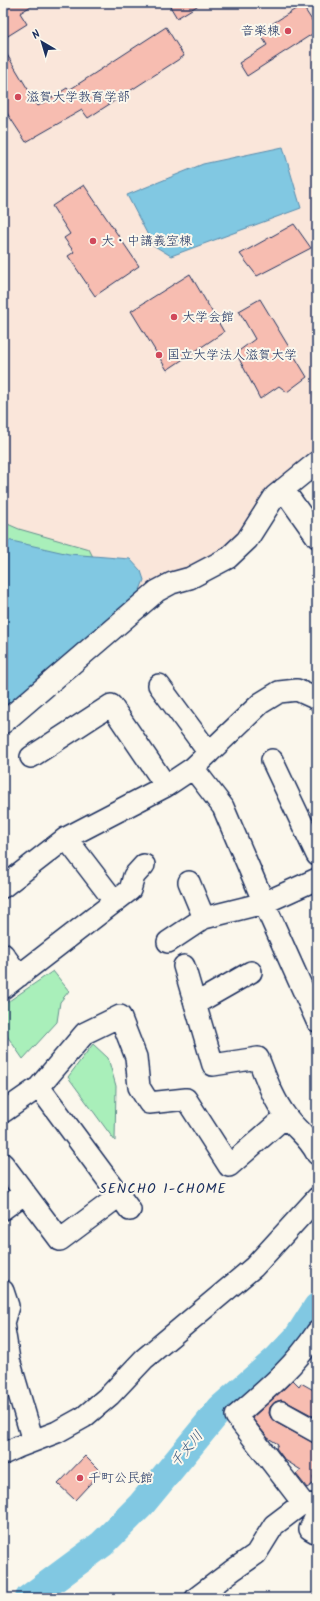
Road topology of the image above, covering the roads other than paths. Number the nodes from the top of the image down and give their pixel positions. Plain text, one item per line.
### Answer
1 (317, 462) edge
2 (283, 489) junction
3 (317, 537) edge
4 (159, 685) dead end
5 (317, 700) edge
6 (3, 723) edge
7 (209, 754) junction
8 (31, 756) dead end
9 (272, 760) dead end
10 (193, 768) junction
11 (166, 786) junction
12 (66, 838) junction
13 (317, 855) edge
14 (144, 866) dead end
15 (317, 879) edge
16 (189, 882) dead end
17 (3, 887) edge
18 (115, 902) junction
19 (264, 903) junction
20 (204, 918) junction
21 (168, 942) dead end
22 (3, 954) edge
23 (184, 966) dead end
24 (251, 972) dead end
25 (19, 976) junction
26 (3, 988) edge
27 (195, 1004) junction
28 (317, 1021) edge
29 (39, 1087) junction
30 (3, 1112) edge
31 (286, 1116) junction
32 (317, 1154) edge
33 (3, 1164) edge
34 (25, 1193) junction
35 (317, 1198) edge
36 (3, 1209) edge
37 (3, 1291) edge
38 (317, 1332) edge
39 (281, 1412) dead end
40 (317, 1432) edge
41 (32, 1441) junction
42 (3, 1454) edge
43 (312, 1507) edge
44 (317, 1533) edge
45 (196, 1598) edge

1 - 2 street
2 - 3 street
2 - 6 street
4 - 7 street
5 - 7 street
7 - 10 street
8 - 11 street
9 - 13 street
10 - 11 street
10 - 19 street
11 - 12 street
12 - 17 street
12 - 18 street
14 - 18 street
15 - 19 street
16 - 20 street
18 - 25 street
19 - 20 street
19 - 28 street
20 - 21 street
22 - 25 street
23 - 27 street
24 - 27 street
25 - 26 street
27 - 31 street
29 - 30 street
29 - 31 street
29 - 34 street
31 - 32 street
33 - 34 street
34 - 36 street
35 - 41 street
37 - 41 street
38 - 43 street
39 - 40 street
41 - 42 street
43 - 44 street
43 - 45 street

